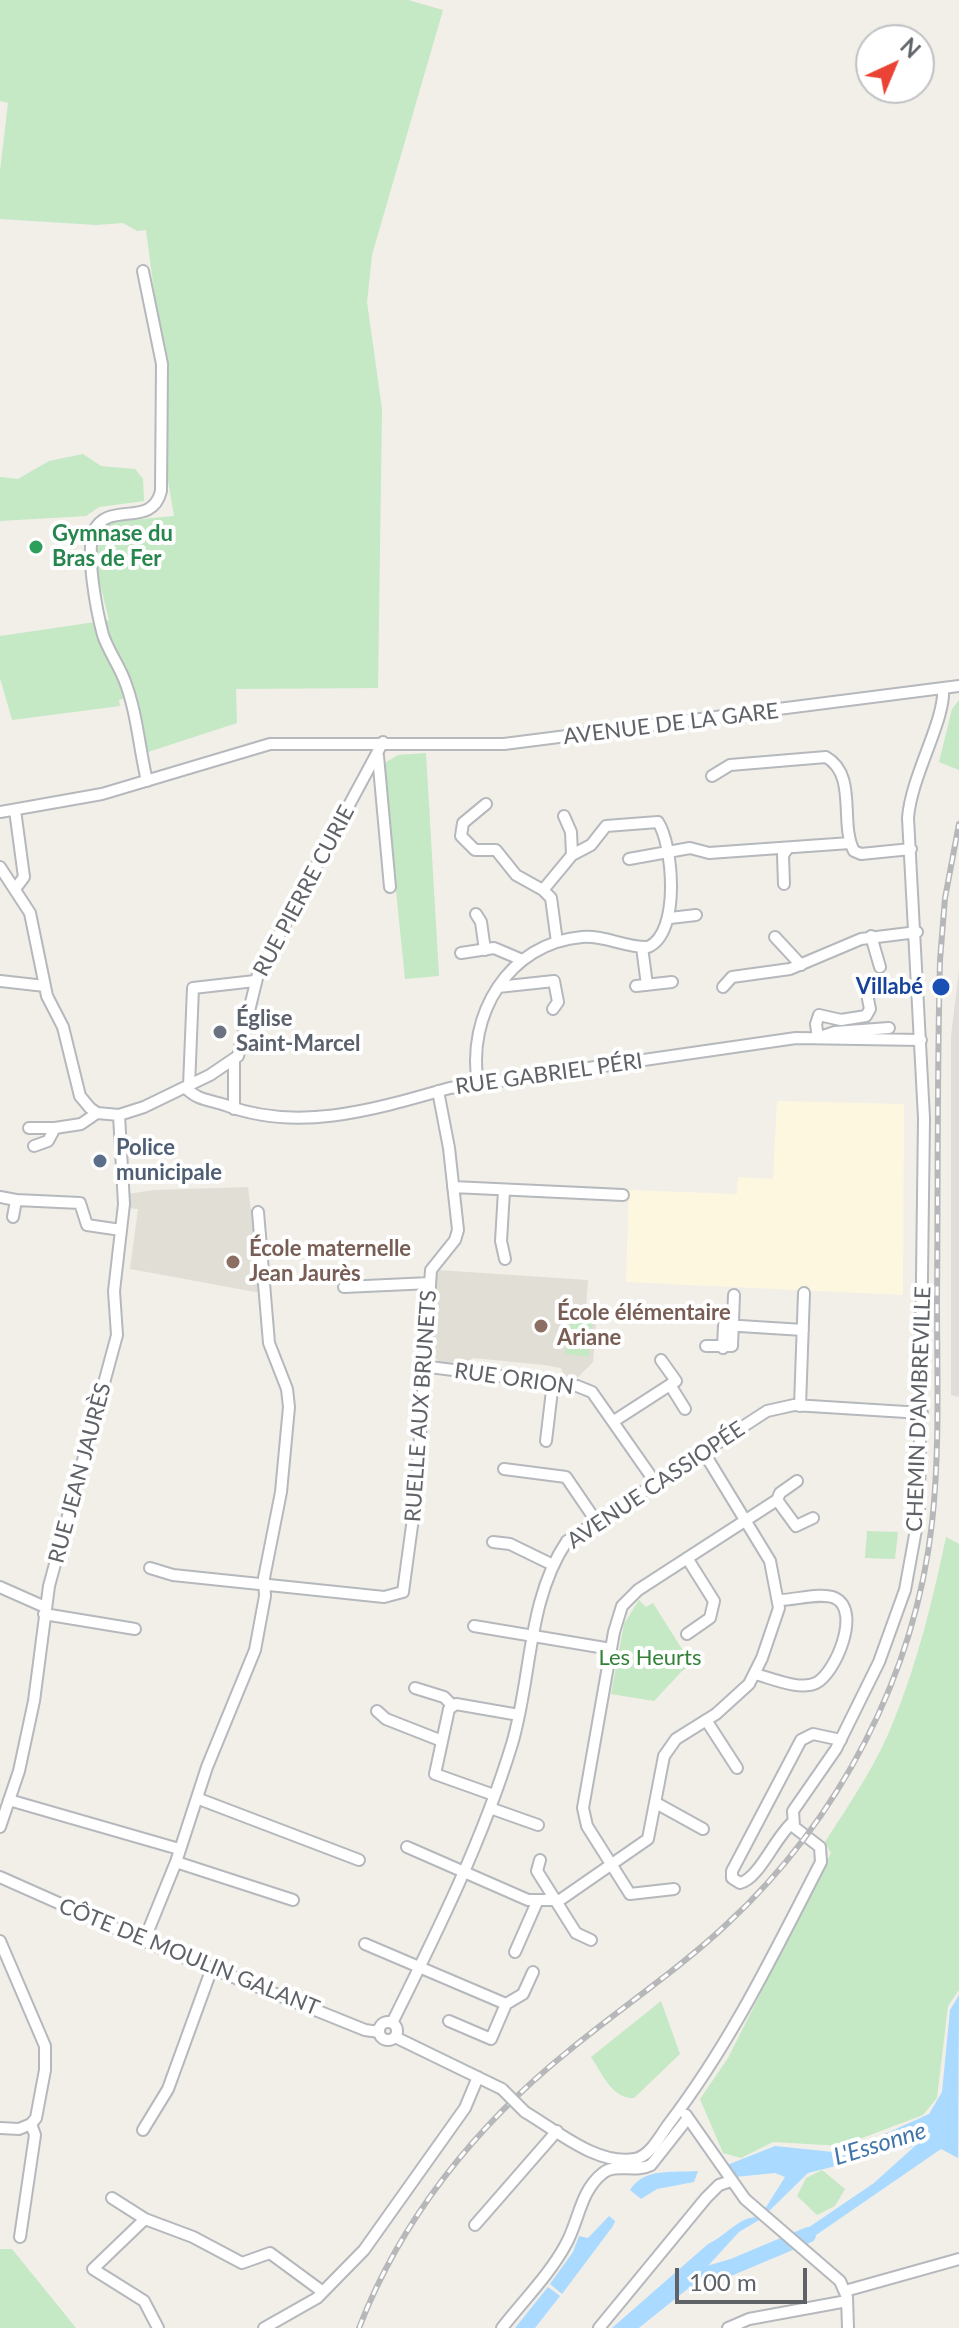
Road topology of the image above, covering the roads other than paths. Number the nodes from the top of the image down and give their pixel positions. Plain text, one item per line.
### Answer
1 (143, 271) dead end
2 (959, 686) edge
3 (943, 688) junction
4 (383, 742) junction
5 (378, 754) junction
6 (712, 776) dead end
7 (147, 781) junction
8 (486, 804) dead end
9 (15, 810) junction
10 (0, 812) edge
11 (564, 816) dead end
12 (850, 843) junction
13 (788, 848) junction
14 (911, 849) junction
15 (665, 851) junction
16 (572, 855) junction
17 (629, 859) dead end
18 (0, 867) edge
19 (784, 884) dead end
20 (390, 887) dead end
21 (15, 889) junction
22 (543, 890) junction
23 (476, 914) dead end
24 (696, 915) dead end
25 (670, 918) junction
26 (917, 932) junction
27 (871, 936) junction
28 (775, 937) dead end
29 (557, 942) junction
30 (642, 947) junction
31 (485, 950) junction
32 (461, 953) dead end
33 (520, 959) junction
34 (801, 965) junction
35 (880, 967) dead end
36 (0, 981) edge
37 (255, 981) junction
38 (672, 982) dead end
39 (45, 986) junction
40 (498, 987) junction
41 (723, 987) dead end
42 (868, 999) dead end
43 (553, 1009) dead end
44 (889, 1028) dead end
45 (818, 1038) junction
46 (921, 1040) junction
47 (234, 1061) junction
48 (478, 1084) junction
49 (188, 1087) junction
50 (438, 1091) junction
51 (234, 1109) junction
52 (97, 1113) junction
53 (119, 1115) junction
54 (29, 1128) dead end
55 (55, 1128) junction
56 (34, 1146) dead end
57 (453, 1187) junction
58 (504, 1191) junction
59 (623, 1195) dead end
60 (0, 1197) edge
61 (16, 1200) junction
62 (258, 1212) dead end
63 (13, 1217) dead end
64 (121, 1230) junction
65 (505, 1259) dead end
66 (430, 1283) junction
67 (344, 1287) dead end
68 (804, 1293) dead end
69 (734, 1295) dead end
70 (733, 1326) junction
71 (803, 1330) junction
72 (706, 1346) dead end
73 (661, 1360) dead end
74 (422, 1366) junction
75 (553, 1382) junction
76 (670, 1385) junction
77 (800, 1406) junction
78 (685, 1409) dead end
79 (922, 1413) junction
80 (614, 1421) junction
81 (546, 1441) dead end
82 (703, 1451) junction
83 (504, 1469) dead end
84 (797, 1481) dead end
85 (655, 1482) junction
86 (777, 1500) junction
87 (813, 1518) dead end
88 (746, 1520) junction
89 (596, 1521) junction
90 (493, 1542) dead end
91 (687, 1558) junction
92 (551, 1564) junction
93 (150, 1568) dead end
94 (265, 1583) junction
95 (0, 1587) edge
96 (780, 1600) junction
97 (44, 1610) junction
98 (474, 1626) dead end
99 (135, 1629) dead end
100 (687, 1634) dead end
101 (534, 1636) junction
102 (611, 1649) junction
103 (755, 1674) junction
104 (415, 1688) dead end
105 (452, 1705) junction
106 (377, 1711) dead end
107 (519, 1715) junction
108 (706, 1720) junction
109 (841, 1740) junction
110 (442, 1741) junction
111 (737, 1768) dead end
112 (494, 1795) junction
113 (199, 1799) junction
114 (9, 1800) junction
115 (656, 1803) junction
116 (490, 1808) junction
117 (793, 1822) junction
118 (538, 1825) dead end
119 (0, 1827) edge
120 (703, 1829) dead end
121 (407, 1847) dead end
122 (179, 1849) junction
123 (359, 1860) dead end
124 (540, 1860) dead end
125 (176, 1862) junction
126 (612, 1866) junction
127 (465, 1872) junction
128 (0, 1877) edge
129 (674, 1889) dead end
130 (293, 1900) dead end
131 (556, 1901) junction
132 (537, 1902) junction
133 (591, 1940) dead end
134 (0, 1941) edge
135 (144, 1941) junction
136 (365, 1944) dead end
137 (515, 1952) dead end
138 (419, 1967) junction
139 (212, 1968) junction
140 (533, 1972) dead end
141 (506, 2004) junction
142 (449, 2021) dead end
143 (392, 2023) junction
144 (379, 2032) junction
145 (395, 2037) junction
146 (478, 2077) junction
147 (686, 2105) junction
148 (688, 2118) junction
149 (31, 2124) junction
150 (0, 2128) edge
151 (143, 2130) dead end
152 (557, 2131) junction
153 (731, 2181) junction
154 (112, 2198) dead end
155 (145, 2219) junction
156 (475, 2225) dead end
157 (20, 2237) dead end
158 (959, 2259) edge
159 (323, 2292) junction
160 (846, 2296) junction
161 (158, 2328) edge
162 (264, 2328) edge
163 (502, 2328) edge
164 (599, 2328) edge
165 (728, 2328) edge
166 (848, 2328) edge

1 - 7 street
2 - 3 street, AVENUE DE LA GARE
3 - 4 street, AVENUE DE LA GARE
3 - 14 street, CHEMIN D'AMBREVILLE
4 - 5 street, RUE PIERRE CURIE
4 - 7 street, AVENUE DE LA GARE
5 - 20 street
5 - 37 street, RUE PIERRE CURIE
6 - 12 street
7 - 9 street, AVENUE DE LA GARE
8 - 22 street
9 - 10 street, AVENUE DE LA GARE
9 - 21 street
11 - 16 street
12 - 13 street
12 - 14 street
13 - 15 street
13 - 19 street
14 - 26 street, CHEMIN D'AMBREVILLE
15 - 16 street
15 - 17 street
15 - 25 street
16 - 22 street
18 - 21 street
21 - 39 street
22 - 29 street
23 - 31 street
24 - 25 street
25 - 30 street
26 - 27 street
26 - 46 street, CHEMIN D'AMBREVILLE
27 - 34 street
27 - 35 street
28 - 34 street
29 - 30 street
29 - 33 street
30 - 38 street
31 - 32 street
31 - 33 street
33 - 40 street
34 - 41 street
36 - 39 street
37 - 47 street, RUE PIERRE CURIE
37 - 49 street
39 - 52 street
40 - 43 street
40 - 48 street
42 - 45 street
44 - 45 street
45 - 46 street, RUE GABRIEL PÉRI
45 - 48 street, RUE GABRIEL PÉRI
46 - 79 street, CHEMIN D'AMBREVILLE
47 - 49 street
47 - 51 street, RUE PIERRE CURIE
48 - 50 street, RUE GABRIEL PÉRI
49 - 51 street, RUE GABRIEL PÉRI
49 - 53 street
50 - 51 street, RUE GABRIEL PÉRI
50 - 57 street, RUELLE AUX BRUNETS
52 - 53 street
52 - 55 street
53 - 64 street, RUE JEAN JAURÈS
54 - 55 street
55 - 56 street
57 - 58 street
57 - 66 street, RUELLE AUX BRUNETS
58 - 59 street
58 - 65 street
60 - 61 street
61 - 63 street
61 - 64 street
62 - 94 street
64 - 97 street, RUE JEAN JAURÈS
66 - 67 street
66 - 74 street, RUELLE AUX BRUNETS
68 - 71 street
69 - 70 street
70 - 71 street
70 - 72 street
71 - 77 street
73 - 76 street
74 - 75 street, RUE ORION
74 - 94 street, RUELLE AUX BRUNETS
75 - 80 street, RUE ORION
75 - 81 street
76 - 78 street
76 - 80 street
77 - 79 street, AVENUE CASSIOPÉE
77 - 82 street, AVENUE CASSIOPÉE
79 - 109 street, CHEMIN D'AMBREVILLE
80 - 85 street, RUE ORION
82 - 85 street, AVENUE CASSIOPÉE
82 - 88 street
83 - 89 street
84 - 86 street
85 - 89 street, AVENUE CASSIOPÉE
86 - 87 street
86 - 88 street
88 - 91 street
88 - 96 street
89 - 92 street, AVENUE CASSIOPÉE
90 - 92 street
91 - 100 street
91 - 102 street
92 - 101 street, AVENUE CASSIOPÉE
93 - 94 street
94 - 113 street
95 - 97 street
96 - 103 street
96 - 103 street
97 - 99 street
97 - 114 street, RUE JEAN JAURÈS
98 - 101 street
101 - 102 street
101 - 107 street, AVENUE CASSIOPÉE
102 - 126 street
103 - 108 street
104 - 105 street
105 - 107 street
105 - 110 street
106 - 110 street
107 - 112 street, AVENUE CASSIOPÉE
108 - 111 street
108 - 115 street
109 - 117 street, CHEMIN D'AMBREVILLE
109 - 117 street, CHEMIN D'AMBREVILLE
110 - 112 street
112 - 116 street, AVENUE CASSIOPÉE
113 - 122 street
113 - 123 street
114 - 119 street, RUE JEAN JAURÈS
114 - 122 street
115 - 120 street
115 - 126 street
116 - 118 street
116 - 127 street, AVENUE CASSIOPÉE
117 - 147 street
121 - 127 street
122 - 125 street
124 - 131 street
125 - 130 street
125 - 135 street
126 - 129 street
126 - 131 street
127 - 132 street
127 - 138 street, AVENUE CASSIOPÉE
128 - 135 street, CÔTE DE MOULIN GALANT
131 - 132 street
131 - 133 street
132 - 137 street
134 - 149 street
135 - 139 street, CÔTE DE MOULIN GALANT
136 - 138 street
138 - 141 street
138 - 143 street, AVENUE CASSIOPÉE
139 - 144 street, CÔTE DE MOULIN GALANT
139 - 151 street
140 - 141 street
141 - 142 street
143 - 144 street
143 - 145 street
144 - 145 street, CÔTE DE MOULIN GALANT
145 - 146 street, CÔTE DE MOULIN GALANT
146 - 152 street, CÔTE DE MOULIN GALANT, bridge
146 - 159 street
147 - 148 street
147 - 152 street, CÔTE DE MOULIN GALANT
148 - 153 street
148 - 163 street
149 - 150 street
149 - 157 street
152 - 156 street
153 - 160 street
153 - 164 street
154 - 155 street
155 - 159 street
155 - 161 street
158 - 160 street
159 - 162 street
160 - 165 street
160 - 166 street

